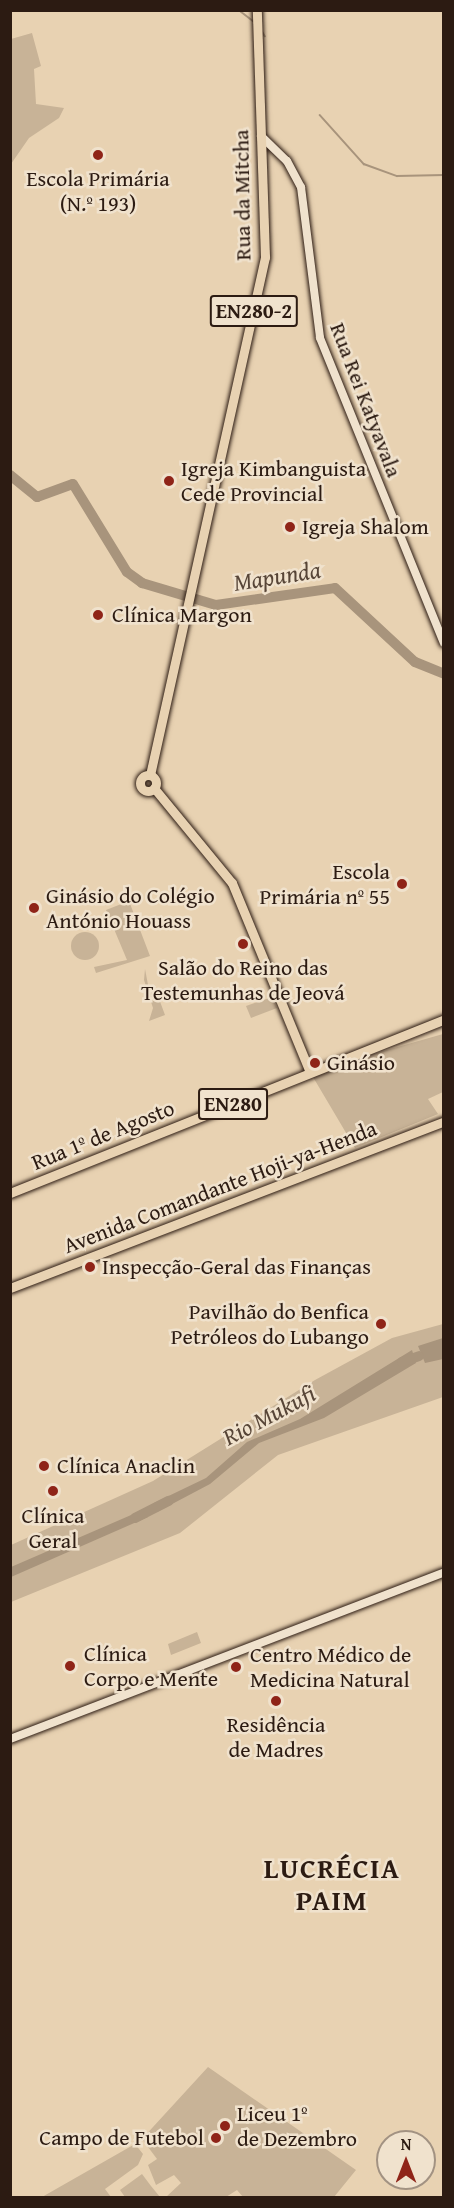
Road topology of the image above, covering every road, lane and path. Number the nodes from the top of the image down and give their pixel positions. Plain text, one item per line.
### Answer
1 (257, 10) edge
2 (261, 136) junction
3 (444, 643) edge
4 (444, 1019) edge
5 (310, 1072) junction
6 (444, 1121) edge
7 (10, 1193) edge
8 (10, 1288) edge
9 (444, 1572) edge
10 (10, 1740) edge

1 - 2 main road, Rua da Mitcha / EN280-2
2 - 3 main road, Rua Rei Katyavala
2 - 5 main road, Rua da Mitcha / EN280-2
4 - 5 main road, Rua 1º de Agosto / EN280
5 - 7 main road, Rua 1º de Agosto / EN280
6 - 8 main road, Avenida Comandante Hoji-ya-Henda
9 - 10 main road

